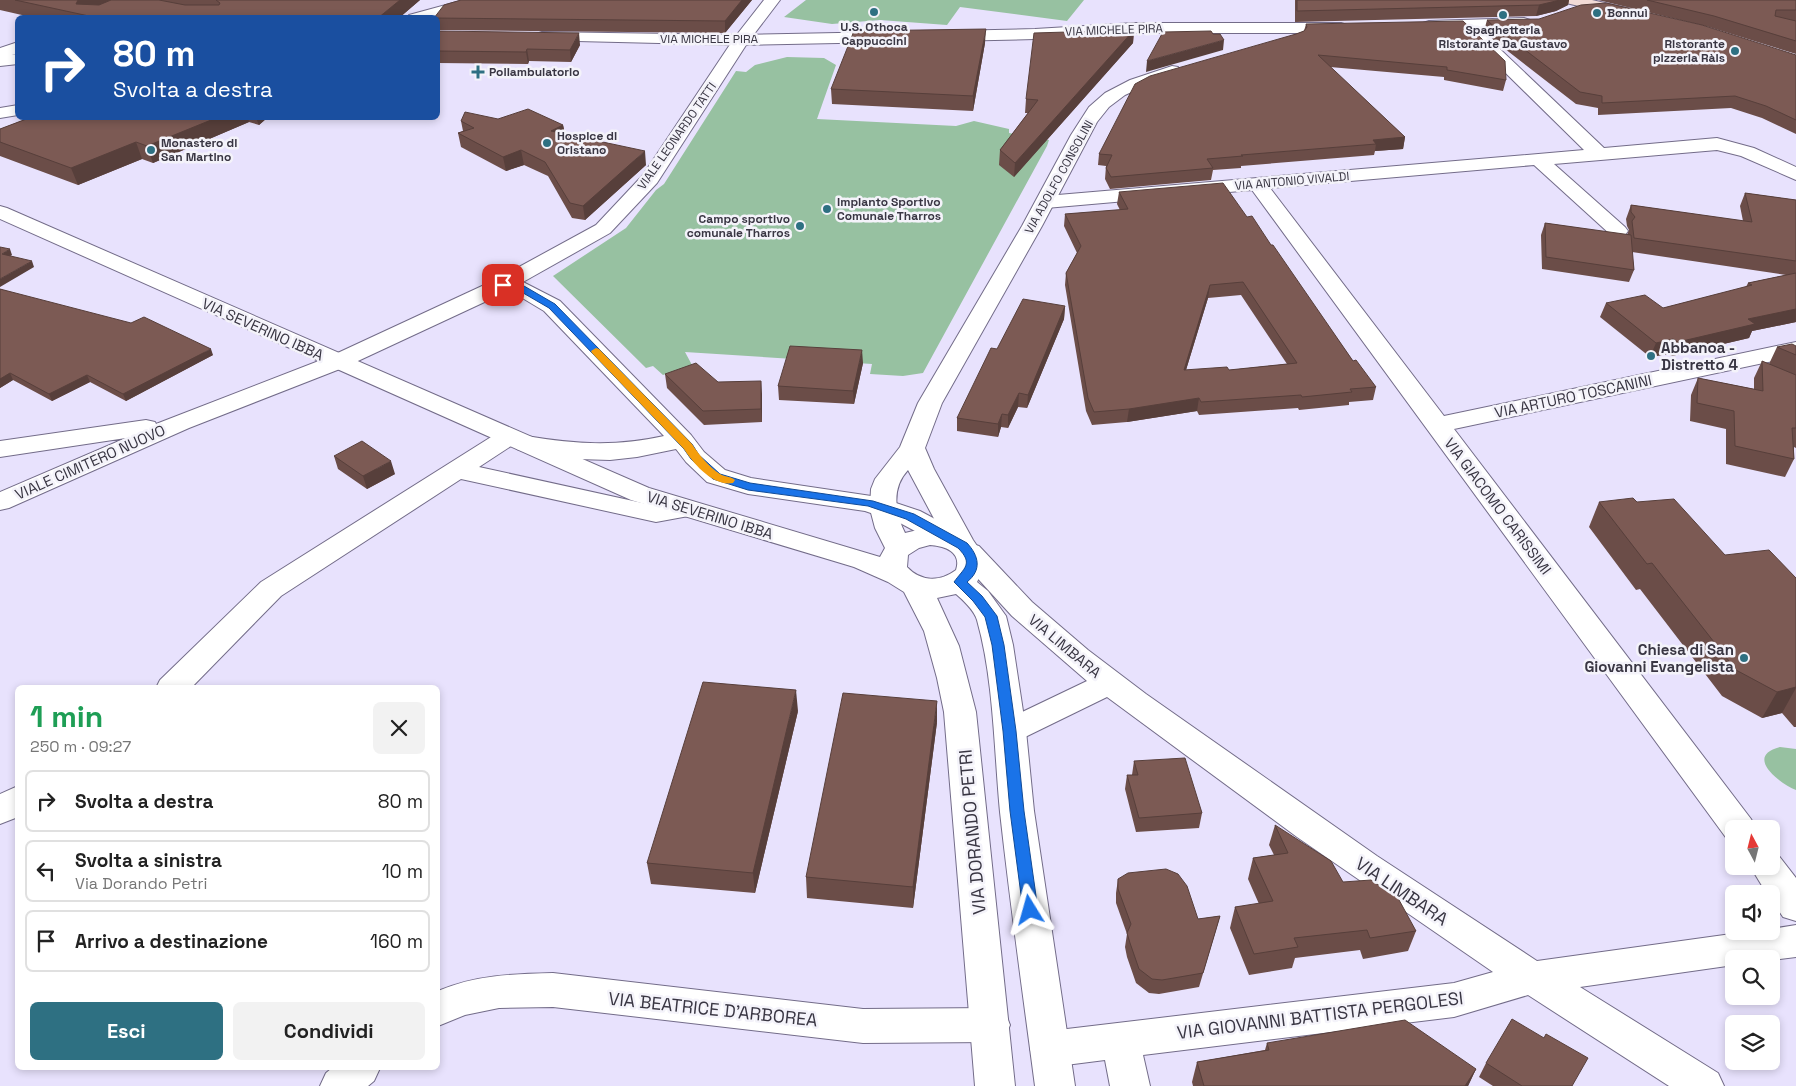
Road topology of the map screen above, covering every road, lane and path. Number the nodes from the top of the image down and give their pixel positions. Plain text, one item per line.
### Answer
1 (475, 0) edge
2 (772, 0) edge
3 (1612, 4) edge
4 (1570, 6) edge
5 (424, 15) edge
6 (1645, 17) edge
7 (1536, 23) edge
8 (1466, 25) junction
9 (1416, 26) edge
10 (1356, 28) edge
11 (1307, 29) junction
12 (906, 36) edge
13 (936, 36) edge
14 (525, 37) edge
15 (741, 40) junction
16 (1264, 45) edge
17 (15, 48) edge
18 (0, 54) edge
19 (0, 60) edge
20 (15, 60) edge
21 (1192, 65) edge
22 (15, 112) edge
23 (15, 120) edge
24 (2, 121) edge
25 (1599, 154) junction
26 (1538, 159) junction
27 (1796, 174) edge
28 (1257, 184) junction
29 (1046, 202) junction
30 (0, 212) edge
31 (1618, 231) edge
32 (503, 285) junction
33 (1796, 349) edge
34 (1740, 361) junction
35 (337, 362) junction
36 (1772, 376) edge
37 (180, 423) junction
38 (1438, 425) junction
39 (517, 440) junction
40 (682, 440) junction
41 (913, 448) junction
42 (0, 449) edge
43 (456, 470) junction
44 (0, 502) edge
45 (884, 508) junction
46 (686, 509) junction
47 (962, 560) junction
48 (904, 570) junction
49 (1109, 682) junction
50 (174, 685) edge
51 (1010, 731) junction
52 (15, 801) edge
53 (0, 811) edge
54 (1732, 820) edge
55 (1774, 875) edge
56 (1796, 906) edge
57 (1796, 941) edge
58 (1530, 978) junction
59 (440, 1008) edge
60 (991, 1026) junction
61 (1120, 1040) junction
62 (1050, 1049) junction
63 (358, 1070) edge
64 (340, 1086) edge
65 (995, 1086) edge
66 (1055, 1086) edge
67 (1130, 1086) edge
68 (1704, 1086) edge

1 - 5 street
2 - 15 street, VIALE LEONARDO TATTI
3 - 4 street
3 - 6 main road
7 - 8 street
8 - 9 street
8 - 25 street
10 - 11 street, VIA MICHELE PIRA
11 - 13 street, VIA MICHELE PIRA
11 - 16 street
12 - 15 street, VIA MICHELE PIRA
14 - 15 street, VIA MICHELE PIRA
15 - 32 street, VIALE LEONARDO TATTI
17 - 18 street
19 - 20 street
21 - 29 street, VIA ADOLFO CONSOLINI
22 - 24 street
23 - 24 street
25 - 26 street, VIA ANTONIO VIVALDI
25 - 27 street, VIA ANTONIO VIVALDI
26 - 28 street, VIA ANTONIO VIVALDI
26 - 31 street
28 - 29 street, VIA ANTONIO VIVALDI
28 - 38 street, VIA GIACOMO CARISSIMI
29 - 41 street, VIA ADOLFO CONSOLINI
30 - 35 street, VIA SEVERINO IBBA
32 - 35 street, VIALE LEONARDO TATTI
32 - 40 street
33 - 34 street, VIA ARTURO TOSCANINI
34 - 36 street
34 - 38 street, VIA ARTURO TOSCANINI
35 - 37 street, VIALE CIMITERO NUOVO
35 - 39 street, VIA SEVERINO IBBA
37 - 42 street, VIALE CIMITERO NUOVO
37 - 44 street, VIALE CIMITERO NUOVO
38 - 54 street, VIA GIACOMO CARISSIMI
39 - 40 street, VIA SEVERINO IBBA
39 - 43 street
39 - 46 street, VIA SEVERINO IBBA
40 - 45 street
41 - 45 street, VIA ADOLFO CONSOLINI
41 - 47 street
43 - 46 street
43 - 50 street
45 - 47 street
45 - 48 street, VIA ADOLFO CONSOLINI
46 - 48 street, VIA SEVERINO IBBA
47 - 48 street
47 - 48 street
47 - 49 street, VIA LIMBARA
47 - 51 street
48 - 60 street, VIA DORANDO PETRI
49 - 51 street, VIA LIMBARA
49 - 58 street, VIA LIMBARA
51 - 62 street
52 - 53 street
55 - 56 street
57 - 58 street, VIA GIOVANNI BATTISTA PERGOLESI
58 - 61 street, VIA GIOVANNI BATTISTA PERGOLESI
58 - 68 street, VIA LIMBARA
59 - 60 street, VIA BEATRICE D'ARBOREA
60 - 65 street, VIA DORANDO PETRI
61 - 62 street, VIA GIOVANNI BATTISTA PERGOLESI
61 - 67 street
62 - 66 street
63 - 64 street

